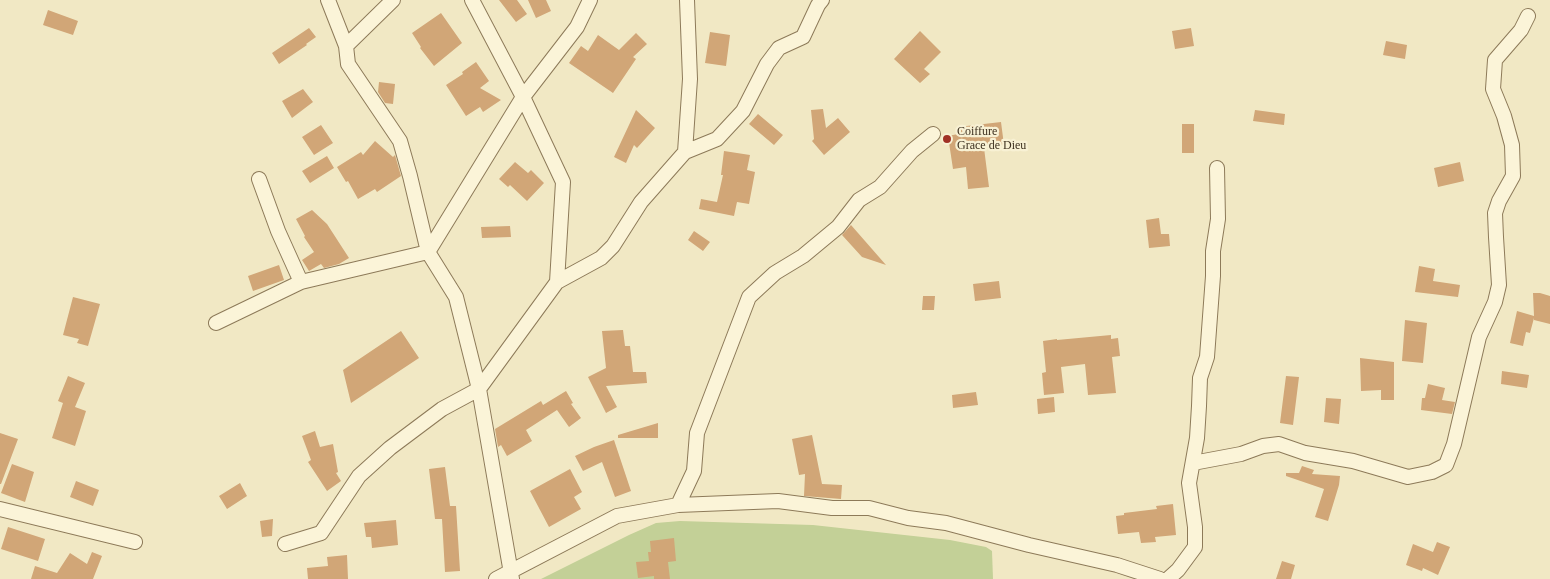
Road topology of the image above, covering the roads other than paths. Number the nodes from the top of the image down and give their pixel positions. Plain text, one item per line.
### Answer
1 (328, 0) edge
2 (393, 0) edge
3 (472, 0) edge
4 (590, 0) edge
5 (687, 0) edge
6 (822, 0) edge
7 (1528, 16) dead end
8 (346, 46) junction
9 (523, 97) junction
10 (933, 134) dead end
11 (685, 152) junction
12 (1217, 168) dead end
13 (259, 179) dead end
14 (428, 252) junction
15 (300, 282) junction
16 (557, 282) junction
17 (216, 323) dead end
18 (479, 389) junction
19 (1193, 463) junction
20 (678, 505) junction
21 (0, 510) edge
22 (135, 542) dead end
23 (285, 544) dead end
24 (511, 576) edge
25 (496, 579) edge
26 (1160, 579) edge
27 (1168, 579) edge

1 - 8 street
2 - 8 street
3 - 9 street
4 - 9 street
5 - 11 street
6 - 11 street
7 - 19 street
8 - 14 street
9 - 14 street
9 - 16 street
10 - 20 street
11 - 16 street
12 - 19 street
13 - 15 street
14 - 15 street
14 - 18 street
15 - 17 street
16 - 18 street
18 - 23 street
18 - 24 street
19 - 27 street
20 - 24 street
20 - 26 street
21 - 22 street
24 - 25 street

